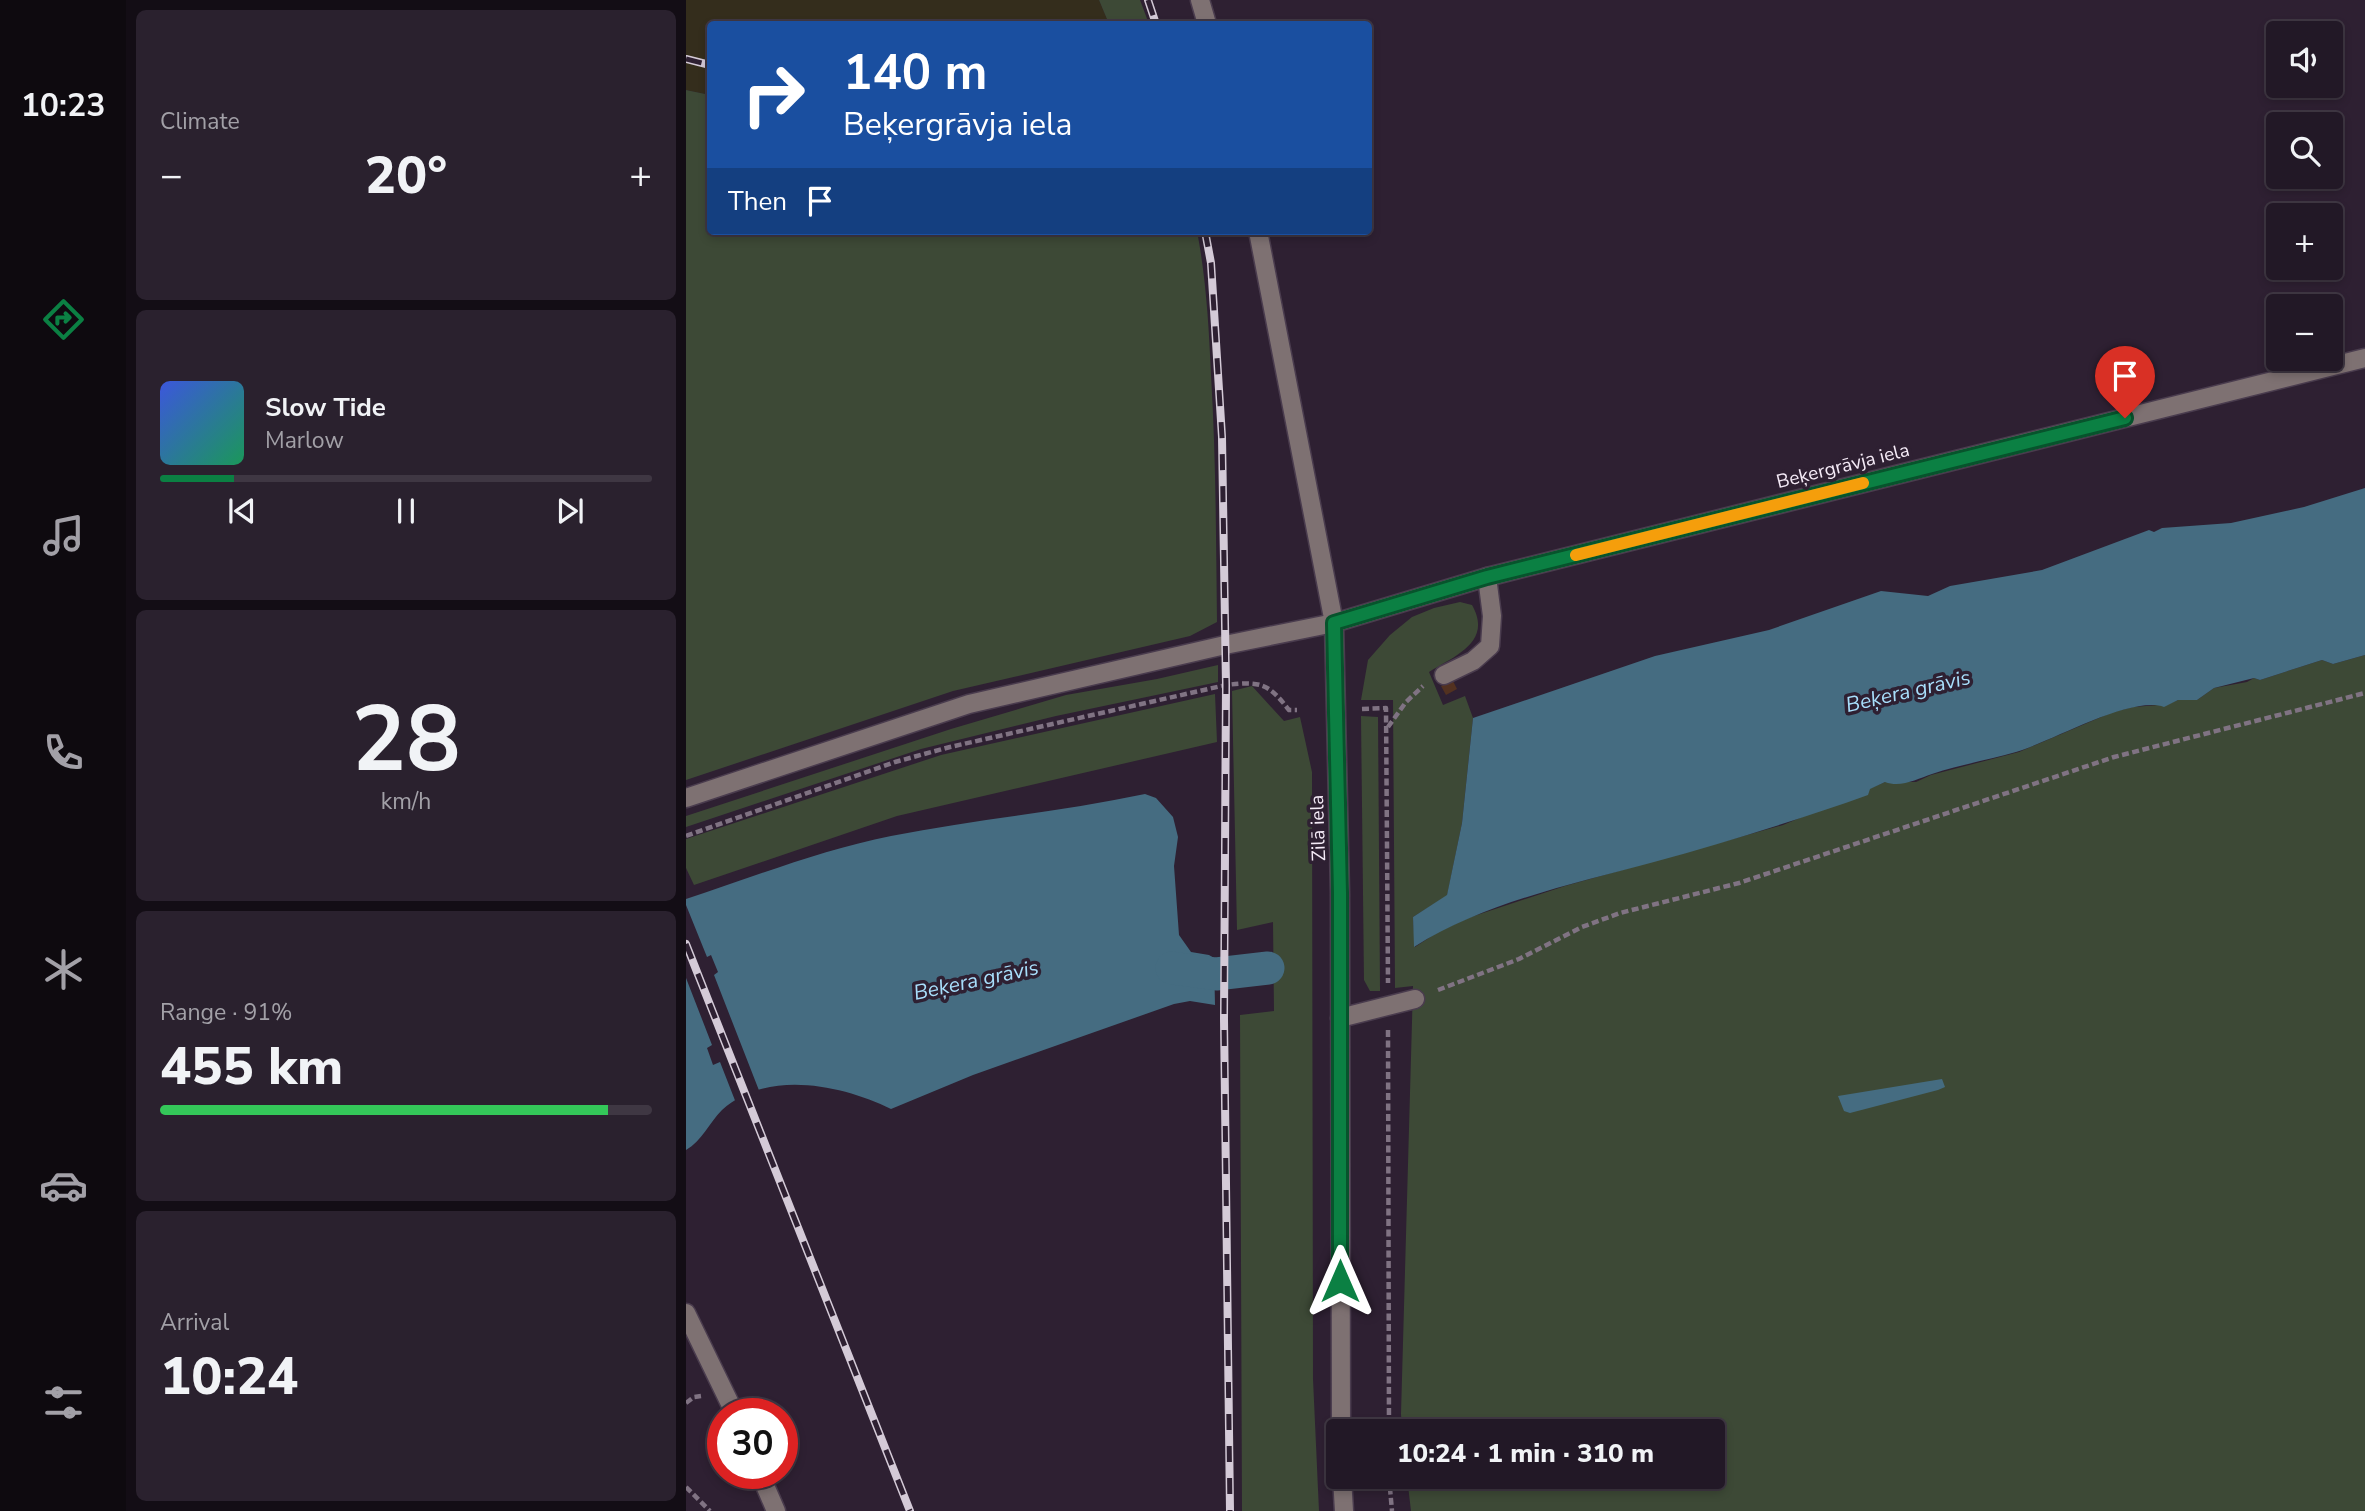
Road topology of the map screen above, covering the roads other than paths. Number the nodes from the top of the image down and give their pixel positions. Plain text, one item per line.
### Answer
1 (1200, 0) edge
2 (1206, 21) edge
3 (1259, 235) edge
4 (2365, 358) edge
5 (1487, 577) junction
6 (1334, 623) junction
7 (1444, 675) road end
8 (686, 798) edge
9 (1415, 999) road end
10 (1340, 1018) junction
11 (686, 1313) edge
12 (727, 1398) edge
13 (1340, 1419) edge
14 (766, 1489) edge
15 (1343, 1489) edge
16 (776, 1511) edge
17 (1344, 1511) edge

1 - 2 street
3 - 6 street, Zilā iela
4 - 5 street, Beķergrāvja iela
5 - 6 street, Beķergrāvja iela
5 - 7 street
6 - 8 street, Beķergrāvja iela
6 - 10 street, Zilā iela
9 - 10 street
10 - 13 street, Zilā iela
11 - 12 street
14 - 16 street
15 - 17 street

